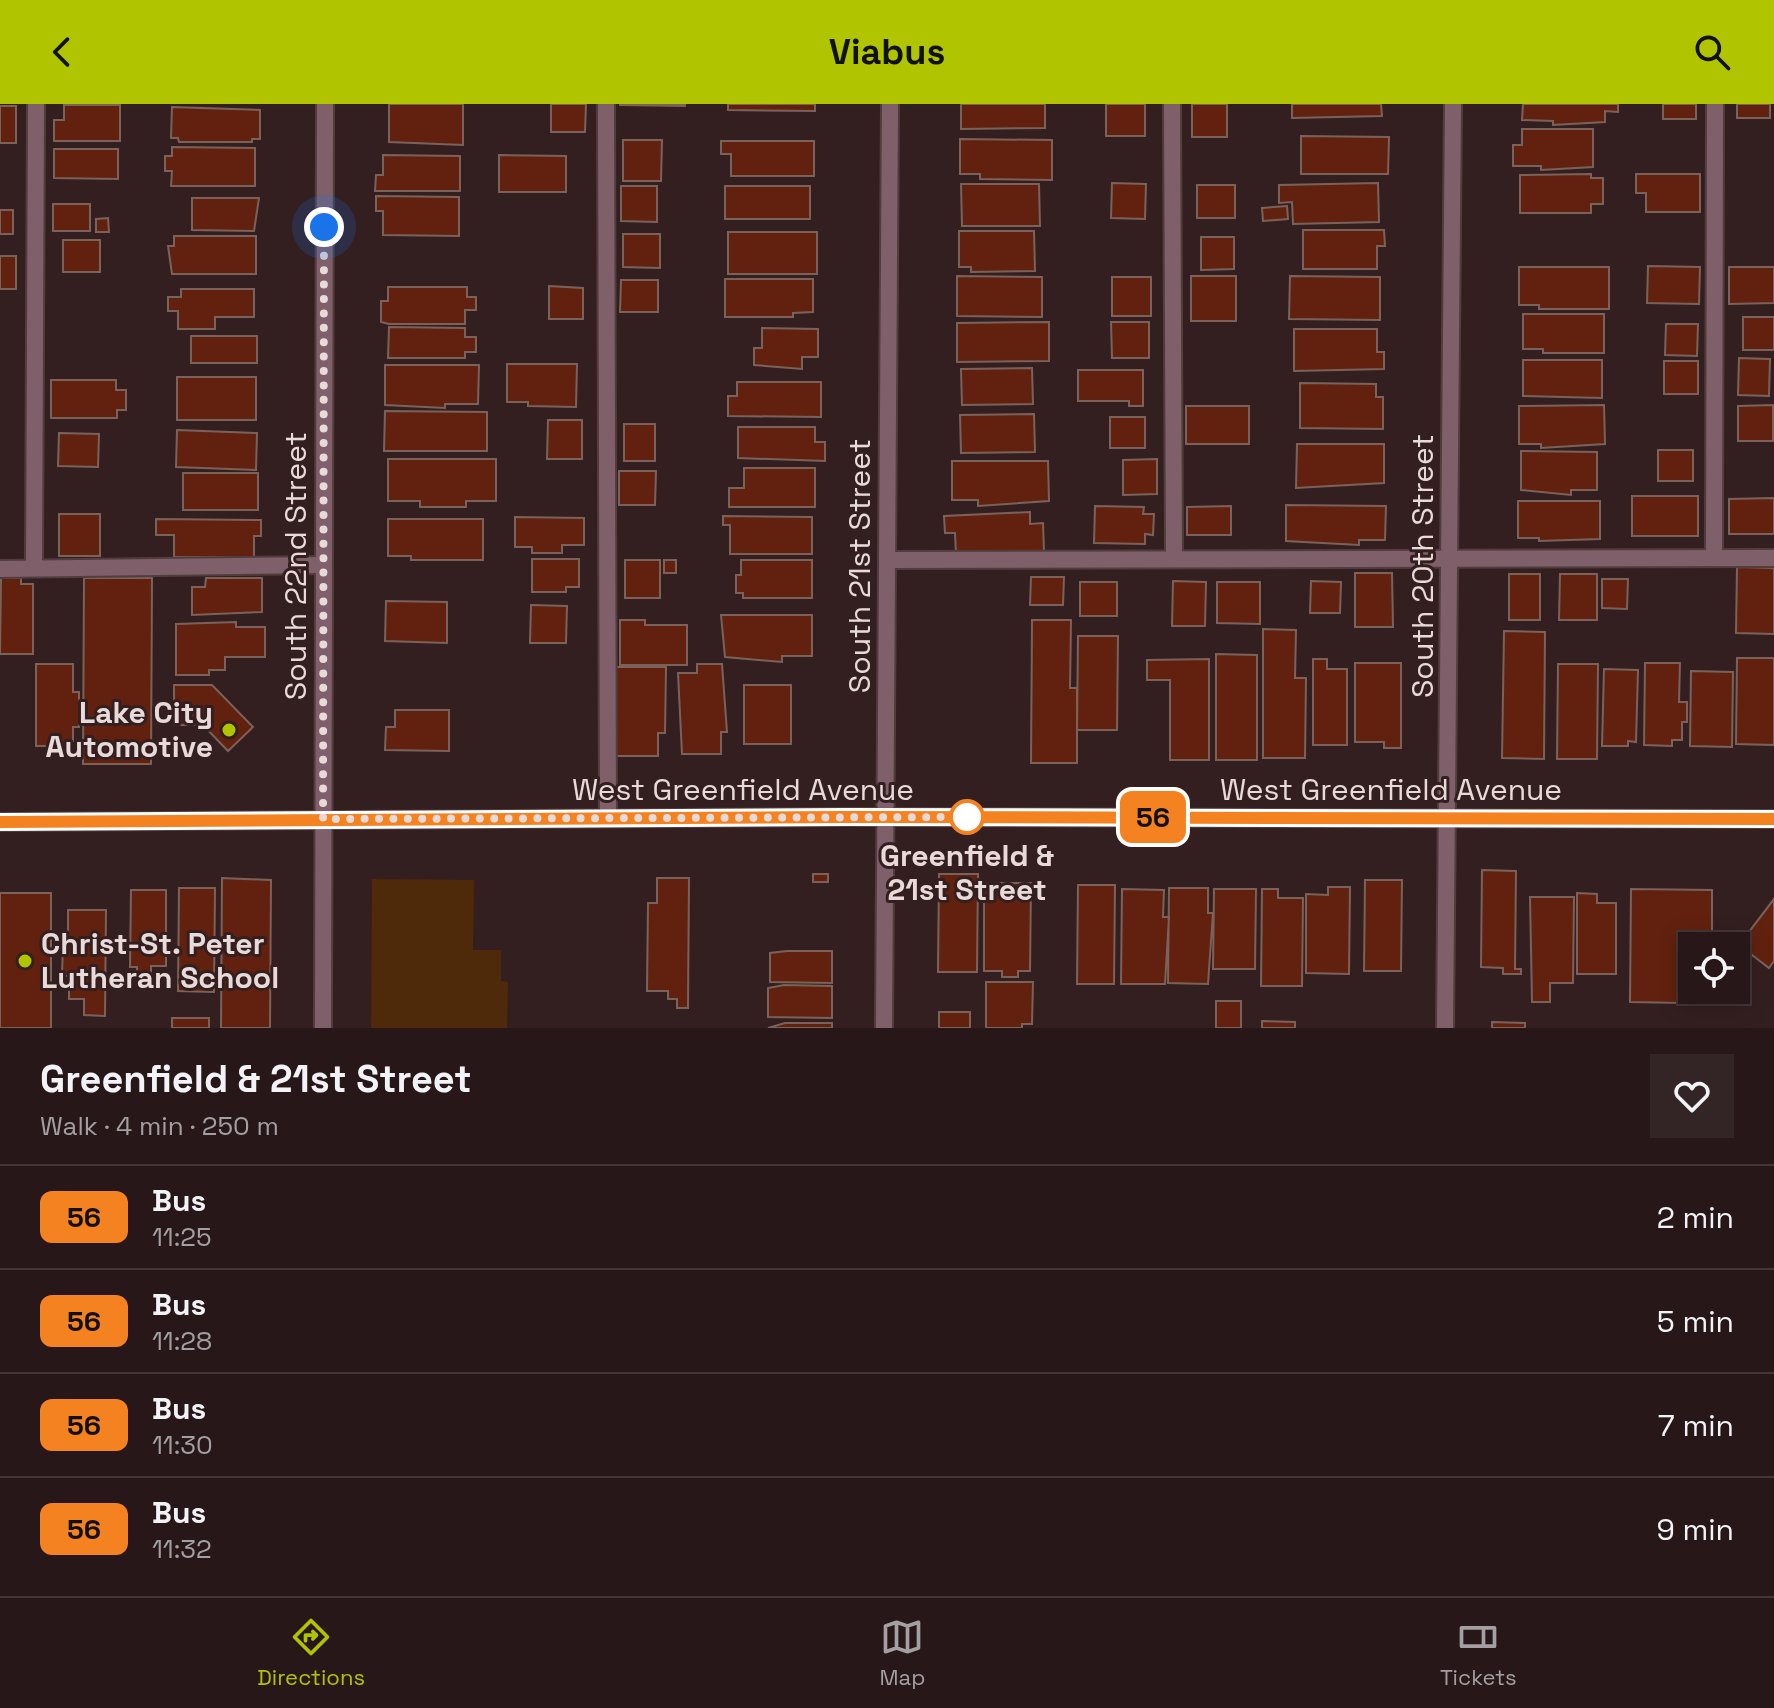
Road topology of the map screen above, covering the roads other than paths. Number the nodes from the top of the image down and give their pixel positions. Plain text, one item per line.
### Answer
1 (36, 104) edge
2 (325, 104) edge
3 (606, 104) edge
4 (890, 104) edge
5 (1172, 104) edge
6 (1453, 104) edge
7 (1715, 104) edge
8 (1451, 558) junction
9 (1714, 558) junction
10 (1774, 558) edge
11 (1174, 559) junction
12 (888, 560) junction
13 (324, 565) junction
14 (34, 568) junction
15 (0, 569) edge
16 (887, 817) junction
17 (608, 818) junction
18 (1449, 818) junction
19 (323, 819) junction
20 (1774, 819) edge
21 (0, 822) edge
22 (323, 1028) edge
23 (884, 1028) edge
24 (1445, 1028) edge

1 - 14 street
2 - 13 street, South 22nd Street
3 - 17 street
4 - 12 street, South 21st Street
5 - 11 street
6 - 8 street, South 20th Street
7 - 9 street
8 - 9 street
8 - 11 street
8 - 18 street, South 20th Street
9 - 10 street
11 - 12 street
12 - 16 street, South 21st Street
13 - 14 street
13 - 19 street, South 22nd Street
14 - 15 street
16 - 17 main road, West Greenfield Avenue
16 - 18 main road, West Greenfield Avenue
16 - 23 street, South 21st Street
17 - 19 main road, West Greenfield Avenue
18 - 20 main road, West Greenfield Avenue
18 - 24 street, South 20th Street
19 - 21 main road, West Greenfield Avenue
19 - 22 street, South 22nd Street

